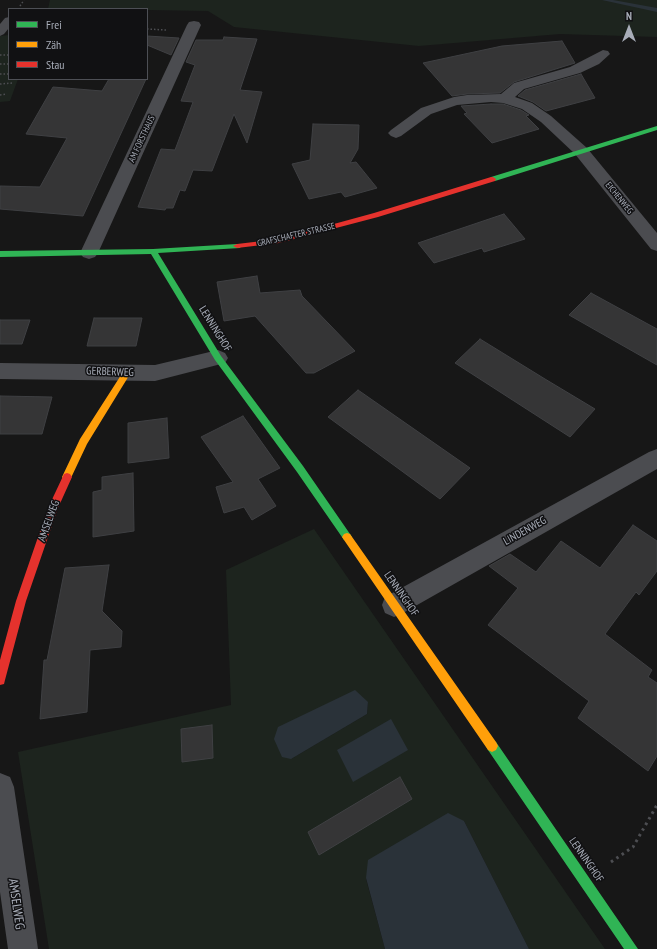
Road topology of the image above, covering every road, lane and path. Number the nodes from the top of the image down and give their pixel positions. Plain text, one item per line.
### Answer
1 (8, 21) edge
2 (194, 25) dead end
3 (0, 32) edge
4 (603, 54) dead end
5 (13, 83) dead end
6 (0, 84) edge
7 (7, 94) dead end
8 (0, 95) edge
9 (505, 99) junction
10 (657, 128) edge
11 (396, 133) dead end
12 (581, 151) junction
13 (657, 245) edge
14 (153, 251) junction
15 (89, 253) junction
16 (0, 254) edge
17 (218, 358) junction
18 (0, 371) edge
19 (126, 374) junction
20 (657, 458) edge
21 (394, 605) junction
22 (1, 675) edge
23 (0, 787) edge
24 (657, 805) edge
25 (585, 880) junction
26 (23, 949) edge
27 (632, 949) edge

1 - 3 lane
2 - 15 street, AM FORSTHAUS
4 - 9 street
5 - 6 path
7 - 8 path
9 - 11 street
9 - 12 street
10 - 12 street, GRAFSCHAFTER STRASSE
12 - 13 street, EICHENWEG
12 - 14 street, GRAFSCHAFTER STRASSE
14 - 15 street, GRAFSCHAFTER STRASSE
14 - 17 street, LENNINGHOF
15 - 16 street, GRAFSCHAFTER STRASSE
17 - 19 street, GERBERWEG
17 - 21 street, LENNINGHOF
18 - 19 street, GERBERWEG
19 - 22 street, AMSELWEG
20 - 21 street, LINDENWEG
21 - 25 street, LENNINGHOF
23 - 26 street, AMSELWEG
24 - 25 path
25 - 27 street, LENNINGHOF

